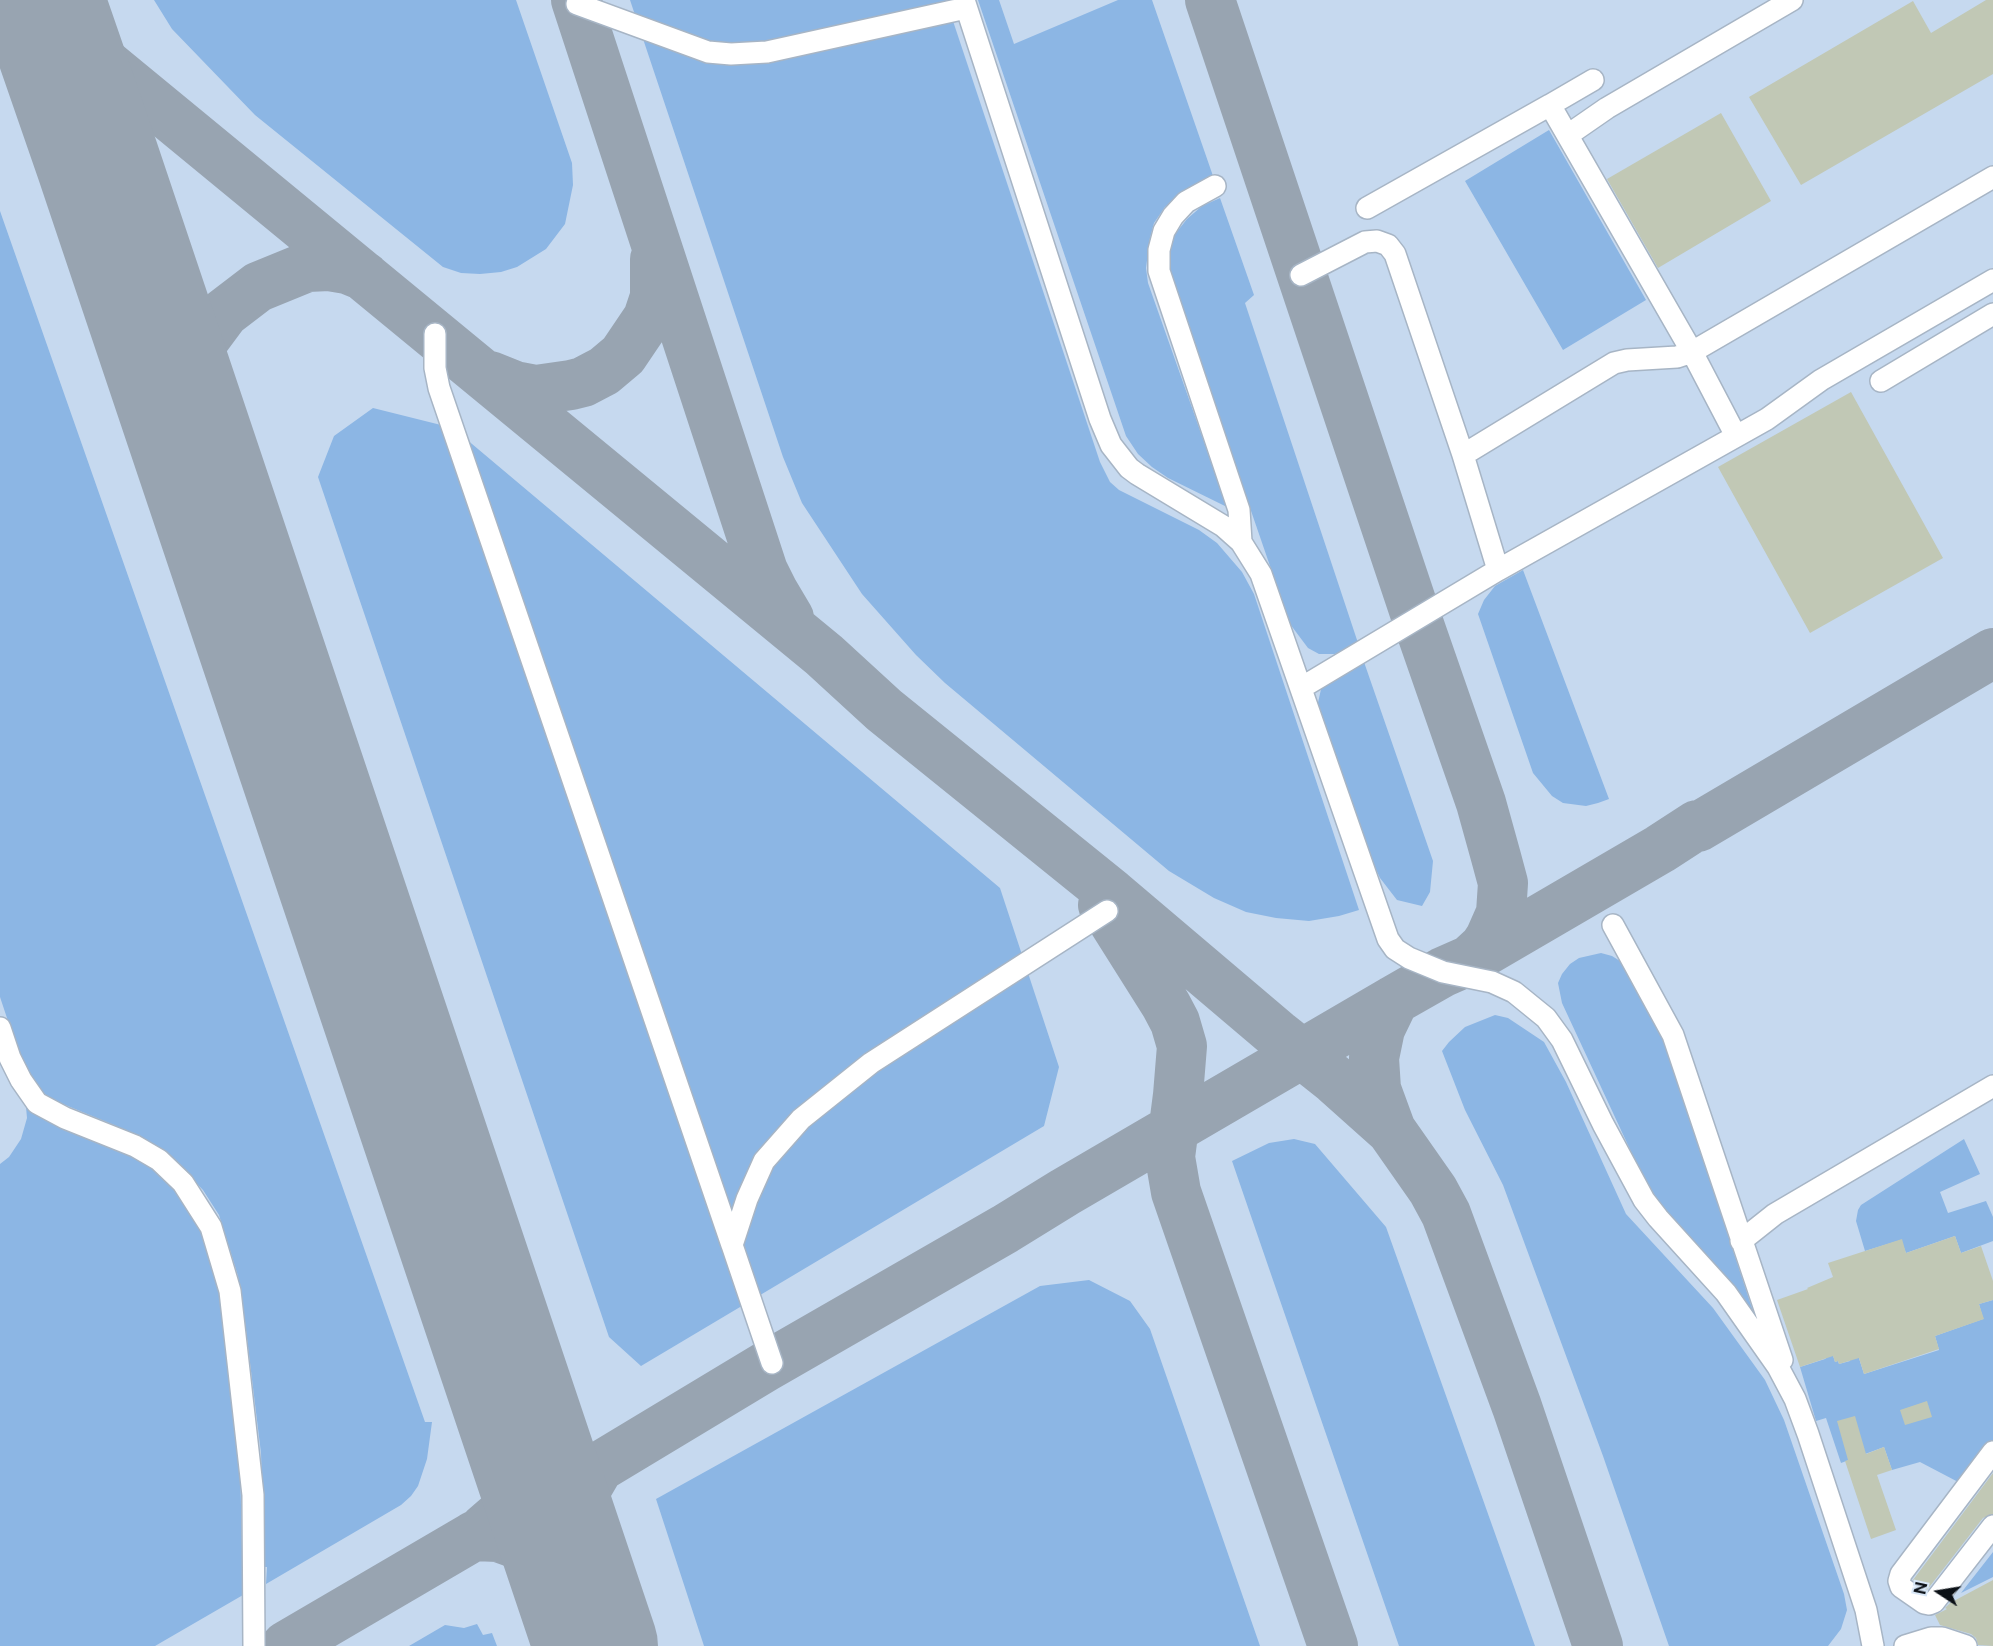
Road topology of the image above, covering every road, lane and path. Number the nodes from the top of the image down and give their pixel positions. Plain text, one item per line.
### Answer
1 (1792, 0) edge
2 (577, 4) dead end
3 (965, 4) edge
4 (1593, 80) dead end
5 (1550, 105) junction
6 (1568, 135) junction
7 (1993, 177) edge
8 (1215, 186) dead end
9 (1367, 208) dead end
10 (1301, 275) dead end
11 (1993, 280) edge
12 (1993, 314) edge
13 (435, 334) dead end
14 (1692, 352) junction
15 (1881, 381) dead end
16 (1736, 436) junction
17 (1463, 455) junction
18 (1241, 542) junction
19 (1498, 570) junction
20 (1301, 688) junction
21 (1107, 910) dead end
22 (1613, 925) dead end
23 (0, 1028) edge
24 (1993, 1086) edge
25 (1741, 1241) junction
26 (732, 1245) junction
27 (772, 1363) dead end
28 (1796, 1399) junction
29 (1993, 1452) edge
30 (1993, 1526) edge
31 (254, 1646) edge
32 (1873, 1646) edge
33 (1905, 1646) edge
34 (1966, 1646) edge

1 - 6 lane
2 - 3 lane
3 - 18 lane
4 - 5 lane
5 - 6 lane
5 - 9 lane
6 - 14 lane
7 - 14 lane
8 - 18 lane
10 - 17 lane
11 - 16 lane
12 - 15 lane
13 - 26 lane
14 - 16 lane
14 - 17 lane
16 - 19 lane
17 - 19 lane
18 - 20 lane
19 - 20 lane
20 - 28 lane
21 - 26 lane
22 - 25 lane
23 - 31 lane
24 - 25 lane
25 - 28 lane
26 - 27 lane
28 - 32 lane
29 - 30 lane
33 - 34 lane

